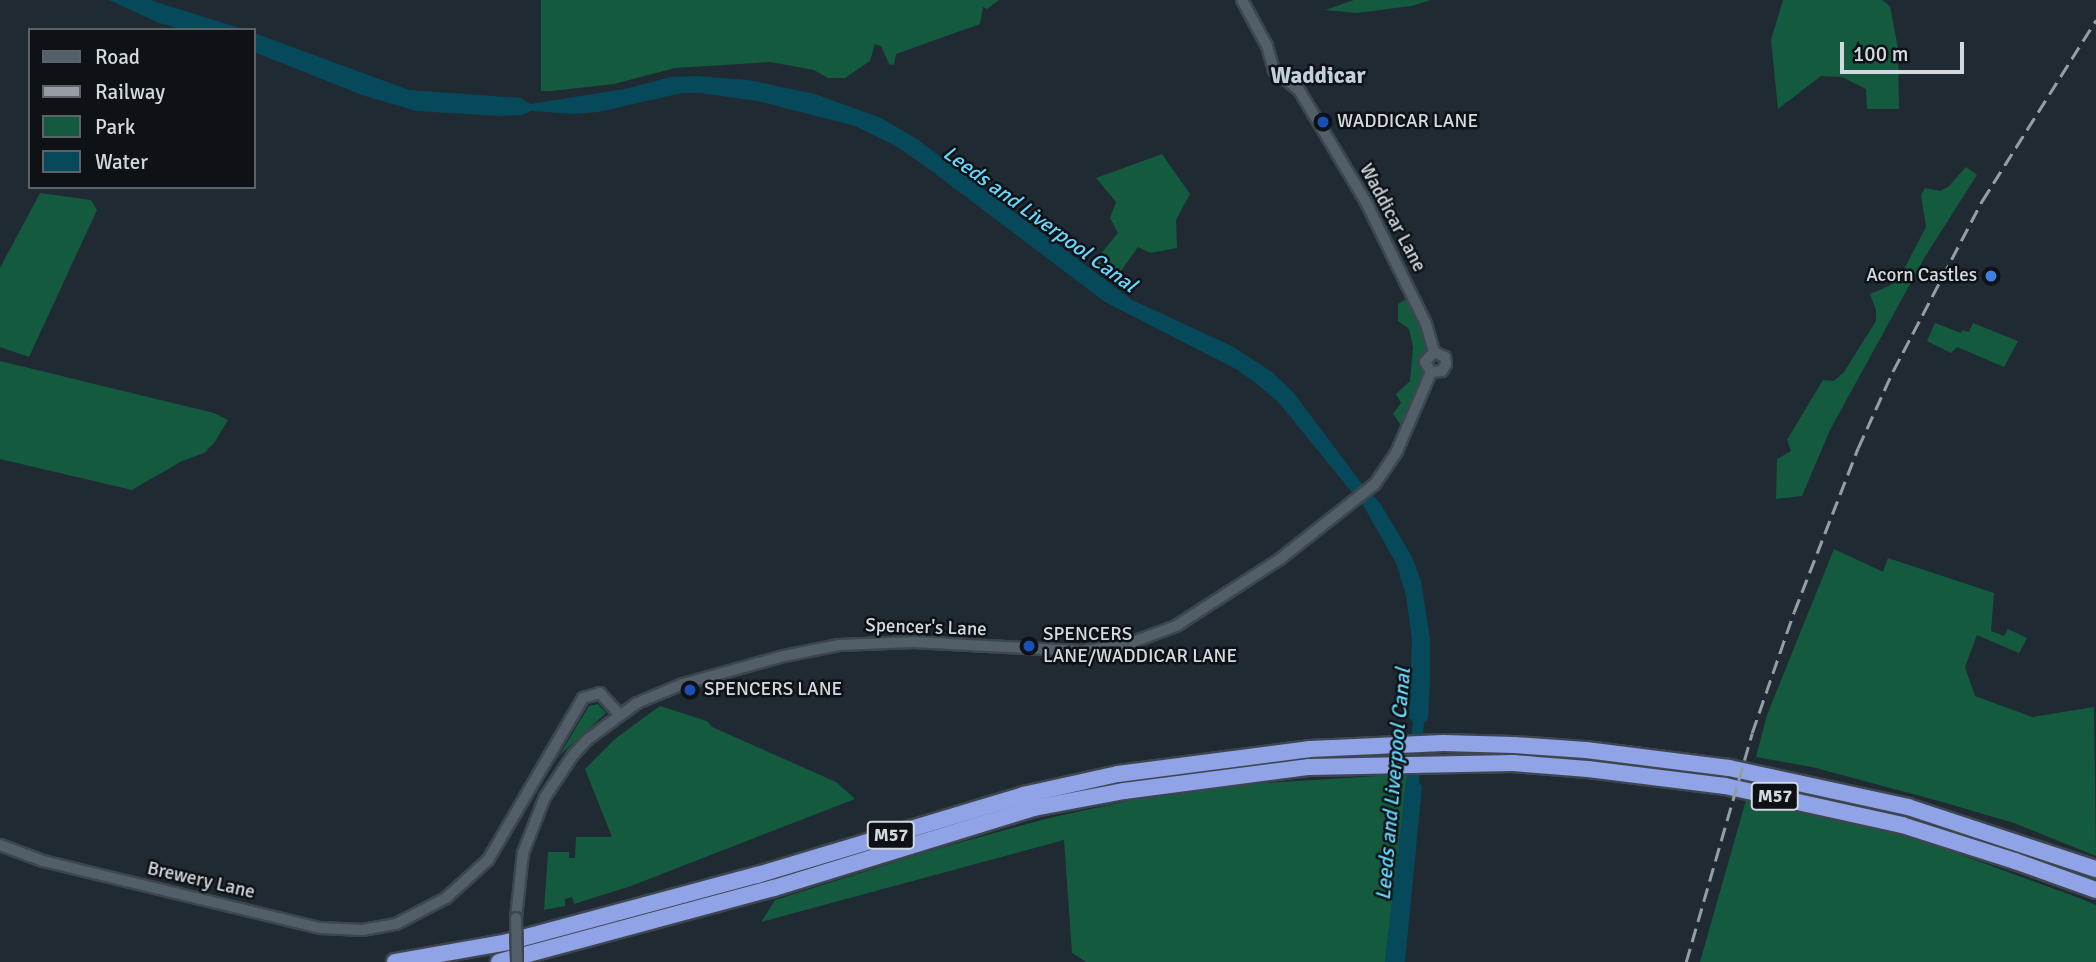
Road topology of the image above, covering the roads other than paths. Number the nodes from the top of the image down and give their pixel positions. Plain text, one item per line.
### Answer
1 (1242, 0) edge
2 (1434, 352) junction
3 (1431, 372) junction
4 (619, 714) junction
5 (0, 845) edge
6 (2096, 869) edge
7 (2096, 890) edge
8 (395, 962) edge
9 (499, 962) edge
10 (517, 962) edge

1 - 2 street, Waddicar Lane
2 - 3 street
2 - 3 street
3 - 4 street, Spencer's Lane
4 - 5 street, Brewery Lane
4 - 10 street, Spencer's Lane, bridge
6 - 8 highway, M57
7 - 9 highway, M57

